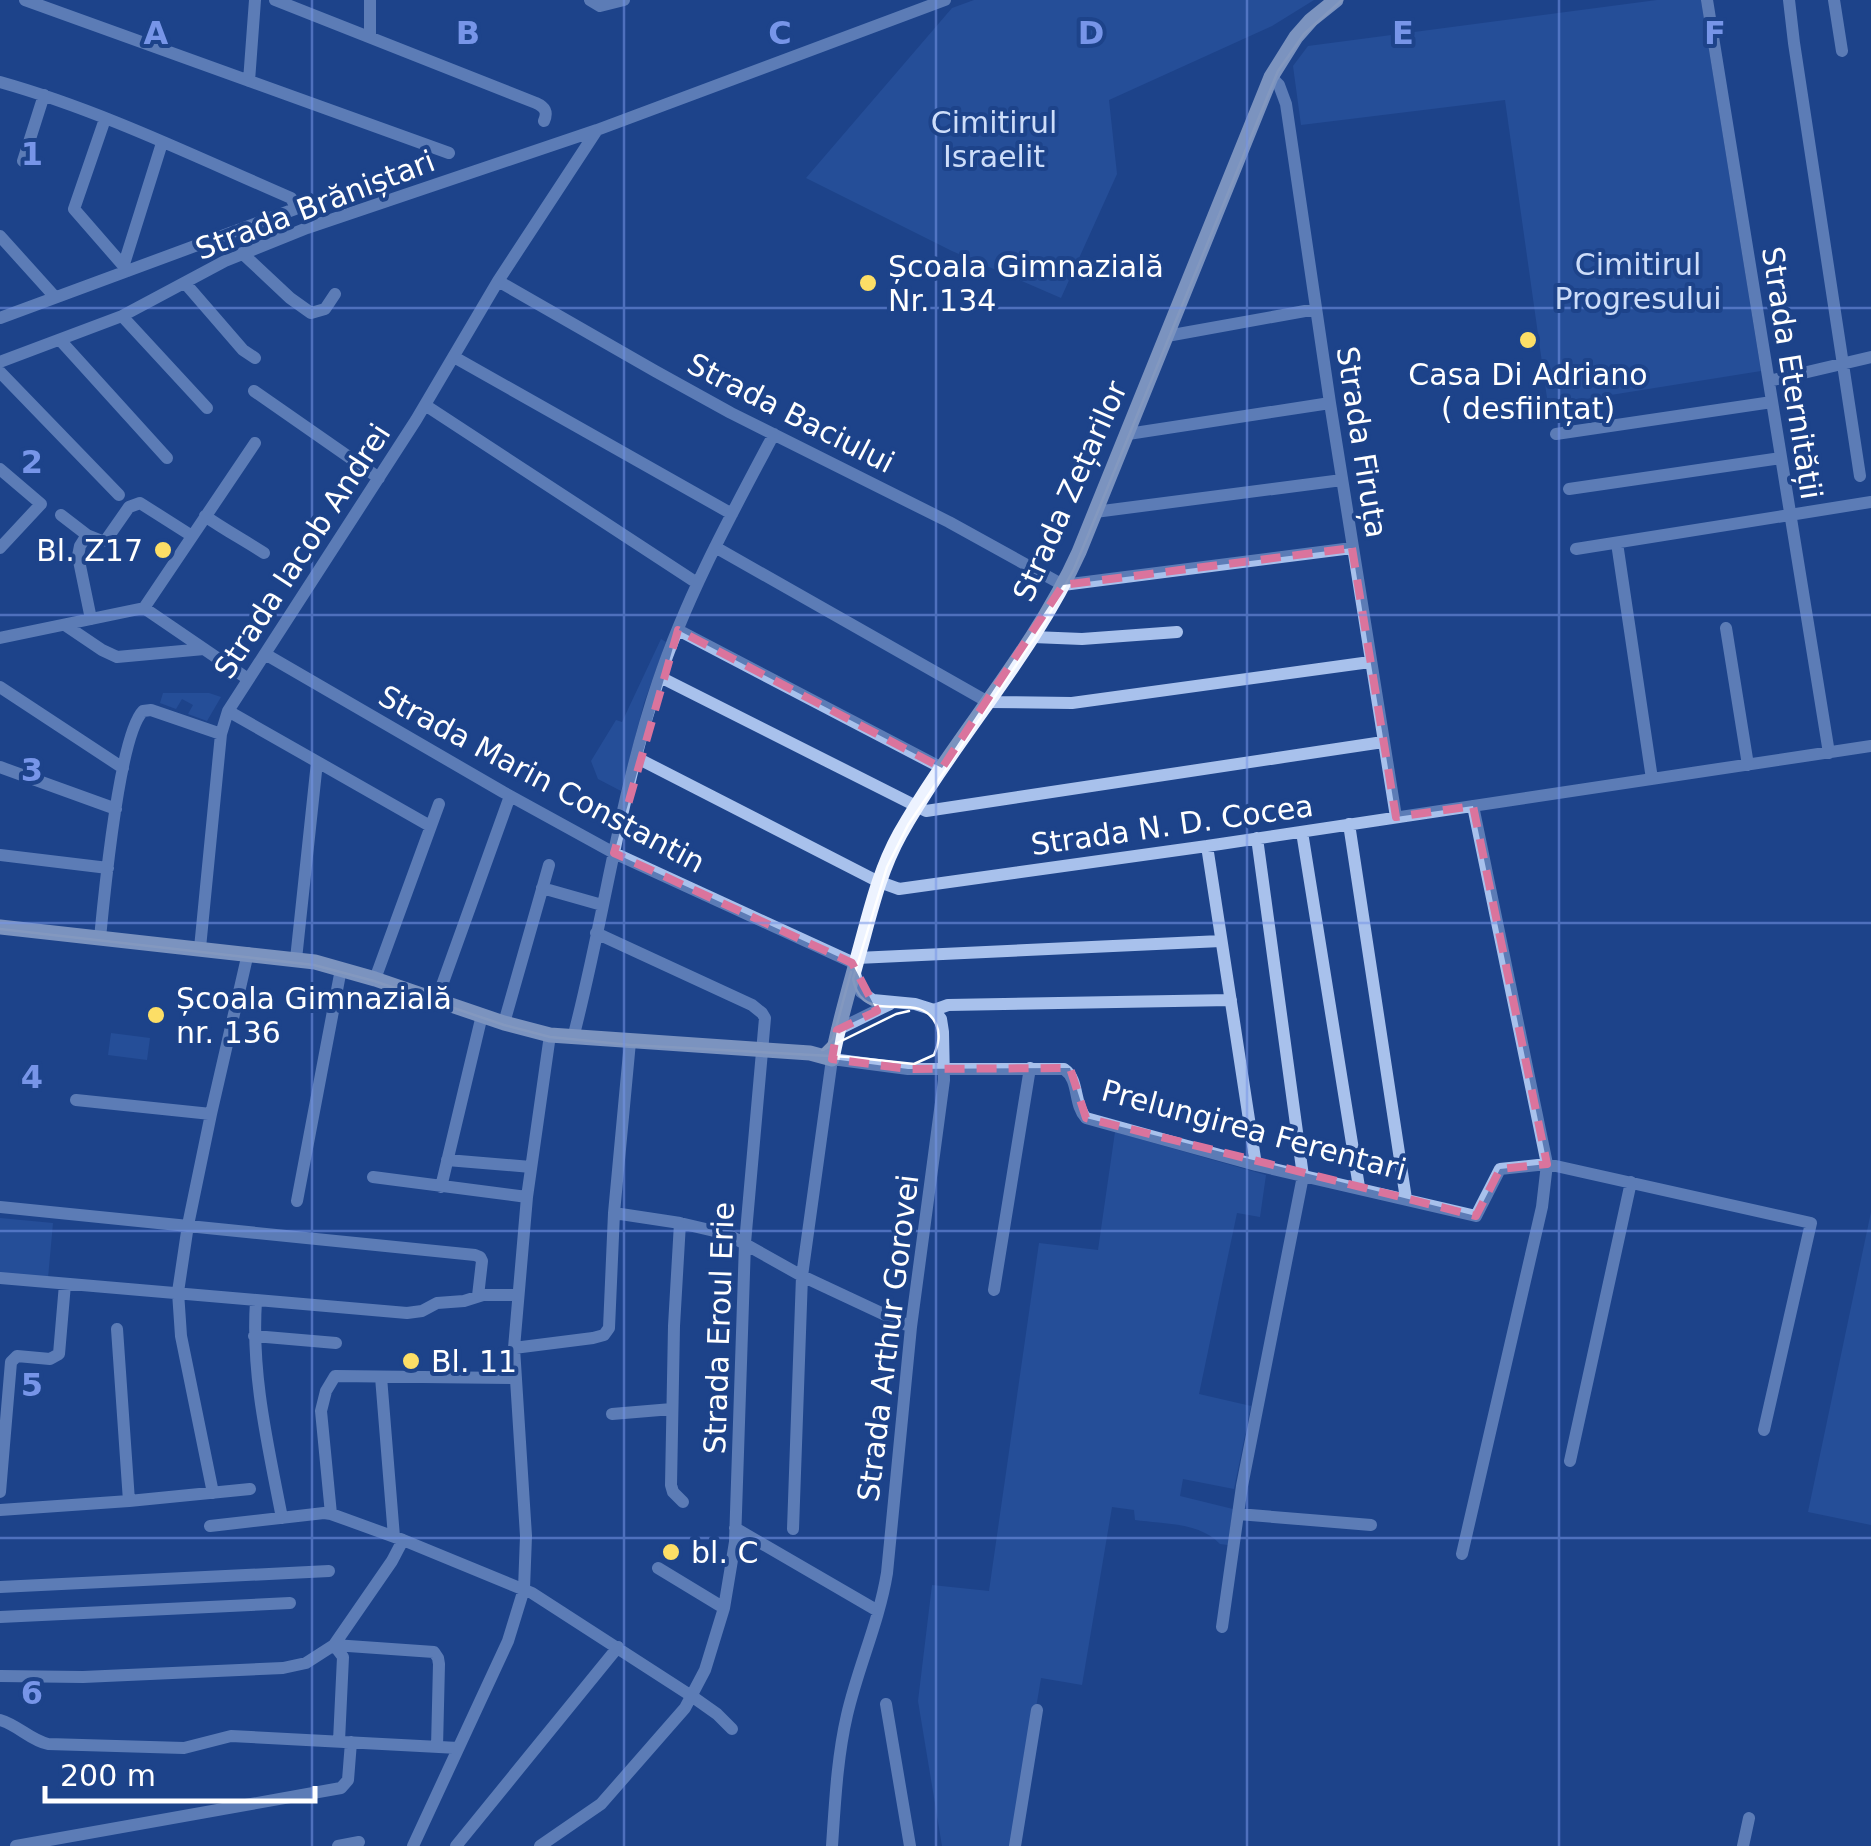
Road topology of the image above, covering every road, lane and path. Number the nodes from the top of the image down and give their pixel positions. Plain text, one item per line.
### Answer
1 (24, 0) edge
2 (255, 0) edge
3 (276, 0) edge
4 (370, 0) edge
5 (590, 0) edge
6 (624, 0) edge
7 (945, 0) edge
8 (1336, 0) edge
9 (1707, 0) edge
10 (1789, 0) edge
11 (1834, 0) edge
12 (370, 36) junction
13 (1842, 52) dead end
14 (1272, 77) junction
15 (249, 80) junction
16 (0, 82) edge
17 (44, 95) junction
18 (104, 118) junction
19 (544, 121) dead end
20 (596, 130) junction
21 (162, 143) junction
22 (448, 153) dead end
23 (23, 161) dead end
24 (0, 236) edge
25 (242, 253) junction
26 (126, 267) junction
27 (498, 281) junction
28 (184, 283) junction
29 (335, 294) dead end
30 (55, 297) junction
31 (1316, 309) junction
32 (122, 316) junction
33 (0, 318) edge
34 (1168, 336) junction
35 (60, 340) junction
36 (454, 356) junction
37 (1871, 357) edge
38 (256, 358) dead end
39 (0, 362) edge
40 (1842, 362) junction
41 (0, 372) edge
42 (1769, 381) junction
43 (254, 391) dead end
44 (1772, 402) junction
45 (1330, 403) junction
46 (425, 404) junction
47 (207, 408) dead end
48 (774, 434) junction
49 (1128, 434) junction
50 (1556, 434) dead end
51 (255, 443) dead end
52 (167, 458) dead end
53 (1781, 458) junction
54 (0, 468) edge
55 (1860, 476) dead end
56 (379, 478) junction
57 (1342, 480) junction
58 (1569, 489) dead end
59 (119, 496) dead end
60 (1871, 502) edge
61 (1095, 512) junction
62 (732, 514) junction
63 (60, 515) dead end
64 (205, 516) junction
65 (1790, 516) junction
66 (88, 535) junction
67 (192, 536) junction
68 (1616, 544) junction
69 (715, 547) junction
70 (0, 548) edge
71 (1352, 548) junction
72 (1576, 550) dead end
73 (264, 552) dead end
74 (697, 583) junction
75 (1064, 585) junction
76 (144, 608) junction
77 (91, 619) junction
78 (65, 624) junction
79 (1726, 628) dead end
80 (678, 630) junction
81 (1177, 632) dead end
82 (1033, 637) junction
83 (0, 638) edge
84 (204, 649) junction
85 (265, 654) junction
86 (1370, 662) junction
87 (660, 676) junction
88 (248, 679) junction
89 (0, 688) edge
90 (988, 702) junction
91 (228, 711) junction
92 (222, 734) junction
93 (1383, 742) junction
94 (1871, 746) edge
95 (1829, 753) junction
96 (637, 758) junction
97 (318, 762) junction
98 (1748, 765) junction
99 (0, 766) edge
100 (123, 768) junction
101 (942, 768) junction
102 (1652, 779) junction
103 (510, 796) junction
104 (440, 804) dead end
105 (1473, 806) junction
106 (916, 807) junction
107 (116, 809) junction
108 (1396, 817) junction
109 (1350, 824) junction
110 (430, 826) junction
111 (1302, 832) junction
112 (1257, 838) junction
113 (1207, 846) junction
114 (614, 853) junction
115 (0, 856) edge
116 (549, 865) dead end
117 (108, 868) junction
118 (878, 882) junction
119 (542, 888) junction
120 (602, 905) junction
121 (0, 927) edge
122 (596, 933) junction
123 (100, 938) junction
124 (1222, 941) junction
125 (200, 948) junction
126 (248, 953) junction
127 (296, 959) junction
128 (856, 964) junction
129 (340, 969) junction
130 (374, 979) junction
131 (436, 1000) junction
132 (1231, 1000) junction
133 (892, 1003) junction
134 (934, 1010) junction
135 (482, 1015) junction
136 (504, 1023) junction
137 (837, 1030) junction
138 (550, 1035) junction
139 (573, 1038) junction
140 (630, 1042) junction
141 (762, 1050) junction
142 (810, 1053) junction
143 (832, 1060) junction
144 (1030, 1068) junction
145 (944, 1070) junction
146 (76, 1100) dead end
147 (211, 1114) junction
148 (447, 1160) junction
149 (1546, 1164) junction
150 (1256, 1165) junction
151 (532, 1168) junction
152 (373, 1176) dead end
153 (1303, 1176) junction
154 (1632, 1182) junction
155 (441, 1187) junction
156 (1359, 1188) junction
157 (527, 1197) junction
158 (1406, 1200) junction
159 (297, 1201) dead end
160 (0, 1207) edge
161 (614, 1212) junction
162 (680, 1222) junction
163 (188, 1225) junction
164 (745, 1243) junction
165 (802, 1276) junction
166 (0, 1278) edge
167 (65, 1284) junction
168 (994, 1290) dead end
169 (178, 1292) junction
170 (518, 1294) junction
171 (478, 1296) junction
172 (256, 1301) junction
173 (911, 1327) junction
174 (118, 1329) dead end
175 (254, 1336) junction
176 (336, 1343) dead end
177 (514, 1348) junction
178 (381, 1377) junction
179 (515, 1378) junction
180 (672, 1409) junction
181 (612, 1414) dead end
182 (1764, 1430) dead end
183 (1570, 1461) dead end
184 (250, 1489) dead end
185 (0, 1492) edge
186 (212, 1493) junction
187 (129, 1501) junction
188 (683, 1502) dead end
189 (0, 1510) edge
190 (331, 1514) junction
191 (1238, 1514) junction
192 (282, 1518) junction
193 (210, 1526) dead end
194 (1371, 1526) dead end
195 (736, 1528) junction
196 (793, 1528) dead end
197 (398, 1539) junction
198 (1462, 1554) dead end
199 (658, 1568) dead end
200 (329, 1571) dead end
201 (0, 1586) edge
202 (524, 1589) junction
203 (290, 1604) dead end
204 (724, 1608) junction
205 (878, 1610) junction
206 (0, 1617) edge
207 (1222, 1627) dead end
208 (618, 1647) junction
209 (330, 1648) junction
210 (0, 1676) edge
211 (693, 1696) junction
212 (886, 1704) dead end
213 (1037, 1710) dead end
214 (0, 1720) edge
215 (732, 1729) dead end
216 (345, 1742) junction
217 (437, 1747) junction
218 (458, 1748) junction
219 (1749, 1818) dead end
220 (359, 1842) dead end
221 (16, 1846) edge
222 (338, 1846) edge
223 (414, 1846) edge
224 (456, 1846) edge
225 (540, 1846) edge
226 (832, 1846) edge
227 (910, 1846) edge
228 (1015, 1846) edge
229 (1743, 1846) edge

1 - 15 street
2 - 15 street
3 - 12 street
4 - 12 street
5 - 6 street
7 - 20 street, Strada Brăniștari
8 - 14 main road, Strada Zețarilor
9 - 42 street, Strada Eternității
10 - 40 street
11 - 13 street
12 - 19 street
14 - 31 street, Strada Firuța
14 - 34 main road, Strada Zețarilor
15 - 22 street
16 - 17 street
17 - 18 street
17 - 23 street
18 - 21 street
18 - 26 street
20 - 25 street, Strada Brăniștari
20 - 27 street, Strada Iacob Andrei
21 - 26 street
21 - 26 street
24 - 30 street
25 - 28 street, Strada Brăniștari
25 - 29 street
26 - 30 street
27 - 36 street, Strada Iacob Andrei
27 - 48 street, Strada Baciului
28 - 32 street, Strada Brăniștari
28 - 38 street
30 - 33 street
31 - 34 street
31 - 45 street, Strada Firuța
32 - 35 street, Strada Brăniștari
32 - 47 street
34 - 49 main road, Strada Zețarilor
35 - 39 street, Strada Brăniștari
35 - 52 street
36 - 46 street, Strada Iacob Andrei
36 - 62 street
37 - 40 street
40 - 42 street
40 - 55 street
41 - 59 street
42 - 44 street, Strada Eternității
43 - 56 street
44 - 50 street
44 - 53 street, Strada Eternității
45 - 49 street
45 - 57 street, Strada Firuța
46 - 56 street, Strada Iacob Andrei
46 - 74 street
48 - 62 street
48 - 75 street, Strada Baciului
49 - 61 main road, Strada Zețarilor
51 - 64 street
53 - 58 street
53 - 65 street, Strada Eternității
54 - 70 street
56 - 85 street, Strada Iacob Andrei
57 - 61 street
57 - 71 street, Strada Firuța
60 - 65 street
61 - 75 main road, Strada Zețarilor
62 - 69 street
63 - 66 street
64 - 67 street
64 - 73 street
65 - 68 street
65 - 95 street, Strada Eternității
66 - 67 street
66 - 77 street
67 - 76 street
68 - 72 street
68 - 102 street
69 - 74 street
69 - 90 street
71 - 75 street
71 - 86 street, Strada Firuța
74 - 80 street
75 - 82 main road, Strada Zețarilor
76 - 77 street
76 - 84 street
77 - 78 street
78 - 83 street
78 - 84 street
79 - 98 street
80 - 87 street
80 - 101 street
81 - 82 street
82 - 90 main road, Strada Zețarilor
84 - 88 street
85 - 88 street, Strada Iacob Andrei
85 - 103 street, Strada Marin Constantin
86 - 90 street
86 - 93 street, Strada Firuța
87 - 96 street
87 - 106 street
88 - 91 street, Strada Iacob Andrei
89 - 100 street
90 - 101 main road, Strada Zețarilor
91 - 92 street, Strada Iacob Andrei
91 - 97 street
92 - 100 street
92 - 125 street, Strada Iacob Andrei
93 - 106 street
93 - 108 street, Strada Firuța
94 - 95 street, Strada N. D. Cocea
95 - 98 street, Strada N. D. Cocea
96 - 114 street
96 - 118 street
97 - 110 street
97 - 127 street
98 - 102 street, Strada N. D. Cocea
99 - 107 street
100 - 107 street
101 - 106 main road, Strada Zețarilor
102 - 105 street, Strada N. D. Cocea
103 - 114 street, Strada Marin Constantin
103 - 131 street
104 - 110 street
105 - 108 street, Strada N. D. Cocea
105 - 149 street
106 - 118 main road, Strada Zețarilor
107 - 117 street
108 - 109 street, Strada N. D. Cocea
109 - 111 street, Strada N. D. Cocea
109 - 158 street
110 - 130 street
111 - 112 street, Strada N. D. Cocea
111 - 156 street
112 - 113 street, Strada N. D. Cocea
112 - 153 street
113 - 118 street, Strada N. D. Cocea
113 - 124 street
114 - 120 street
114 - 128 street, Strada Marin Constantin
115 - 117 street
116 - 119 street
117 - 123 street
118 - 128 main road, Strada Zețarilor
119 - 120 street
119 - 136 street
120 - 122 street
121 - 123 main road, Prelungirea Ferentari
122 - 139 street
122 - 141 street, Strada Eroul Erie
123 - 125 main road, Prelungirea Ferentari
124 - 128 street, Strada Marin Constantin
124 - 132 street
125 - 126 main road, Prelungirea Ferentari
126 - 127 main road, Prelungirea Ferentari
126 - 147 street
127 - 129 main road, Prelungirea Ferentari
128 - 133 street
128 - 137 main road, Strada Zețarilor
129 - 130 main road, Prelungirea Ferentari
129 - 159 street
130 - 131 main road, Prelungirea Ferentari
131 - 135 main road, Prelungirea Ferentari
132 - 134 street
132 - 150 street
133 - 134 street
133 - 137 street
134 - 145 street, Strada Arthur Gorovei
135 - 136 main road, Prelungirea Ferentari
135 - 148 street
136 - 138 main road, Prelungirea Ferentari
137 - 142 main road
137 - 143 main road, Strada Zețarilor
138 - 139 main road, Prelungirea Ferentari
138 - 151 street
139 - 140 main road, Prelungirea Ferentari
140 - 141 main road, Prelungirea Ferentari
140 - 161 street
141 - 142 main road, Prelungirea Ferentari
141 - 164 street, Strada Eroul Erie
142 - 143 main road, Prelungirea Ferentari
143 - 145 street, Prelungirea Ferentari
143 - 165 street
144 - 145 street, Prelungirea Ferentari
144 - 150 street, Prelungirea Ferentari
144 - 168 street
145 - 173 street, Strada Arthur Gorovei
146 - 147 street
147 - 163 street
148 - 151 street
148 - 155 street
149 - 154 street
149 - 158 street, Prelungirea Ferentari
149 - 198 street
150 - 153 street, Prelungirea Ferentari
151 - 157 street
152 - 155 street
153 - 156 street, Prelungirea Ferentari
153 - 191 street
154 - 182 street
154 - 183 street
155 - 157 street
156 - 158 street, Prelungirea Ferentari
157 - 170 street
160 - 163 street
161 - 162 street
161 - 177 street
162 - 164 street
162 - 180 street
163 - 169 street
163 - 171 street
164 - 165 street
164 - 195 street, Strada Eroul Erie
165 - 173 street
165 - 196 street
166 - 167 street
167 - 169 street
167 - 185 street
169 - 172 street
169 - 186 street
170 - 171 street
170 - 177 street
171 - 172 street
172 - 175 street
173 - 205 street, Strada Arthur Gorovei
174 - 187 street
175 - 176 street
175 - 192 street
177 - 179 street
178 - 179 street
178 - 190 street
178 - 197 street
179 - 202 street
180 - 181 street
180 - 188 street
184 - 186 street
186 - 187 street
187 - 189 street
190 - 192 street
190 - 197 street
191 - 194 street
191 - 207 street
192 - 193 street
195 - 204 street, Strada Eroul Erie
195 - 205 street
197 - 202 street
197 - 209 street
199 - 204 street
200 - 201 street
202 - 208 street
202 - 218 street
203 - 206 street
204 - 211 street, Strada Eroul Erie
205 - 226 street, Strada Arthur Gorovei
208 - 211 street
208 - 224 street
209 - 210 street
209 - 216 street
209 - 217 street
211 - 215 street
211 - 225 street, Strada Eroul Erie
212 - 227 street
213 - 228 street
214 - 216 street
216 - 217 street
216 - 221 street
217 - 218 street
218 - 223 street
219 - 229 street
220 - 222 street

